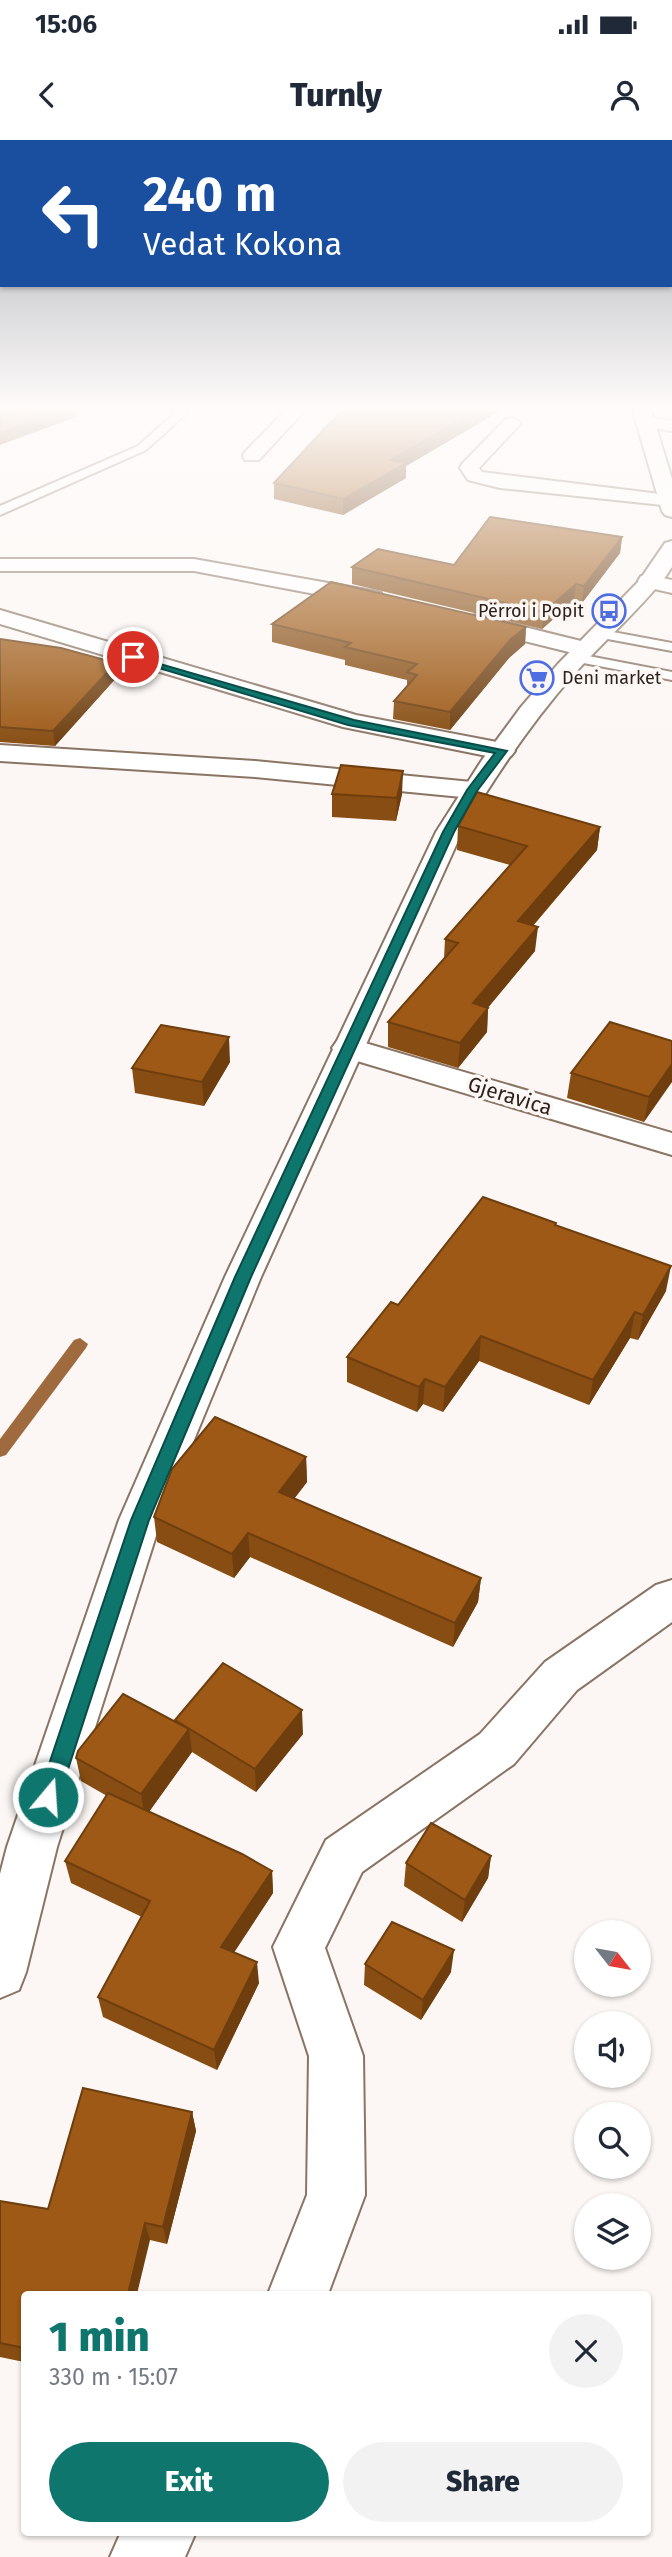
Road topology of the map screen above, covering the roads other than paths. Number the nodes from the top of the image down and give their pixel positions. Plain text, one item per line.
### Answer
1 (672, 547) edge
2 (0, 565) edge
3 (660, 584) edge
4 (391, 602) edge
5 (0, 617) edge
6 (457, 618) edge
7 (588, 647) junction
8 (672, 647) edge
9 (672, 676) edge
10 (502, 751) junction
11 (0, 753) edge
12 (472, 790) junction
13 (348, 1048) junction
14 (672, 1144) edge
15 (672, 1598) edge
16 (0, 1972) edge
17 (299, 2291) edge
18 (161, 2536) edge
19 (143, 2557) edge

1 - 3 street
2 - 4 street
3 - 7 street
5 - 10 street
6 - 7 street
7 - 8 lane
7 - 9 lane
7 - 10 street
10 - 12 street
11 - 12 street
12 - 13 street
13 - 14 street, Gjeravica
13 - 16 street
15 - 17 street
18 - 19 street

